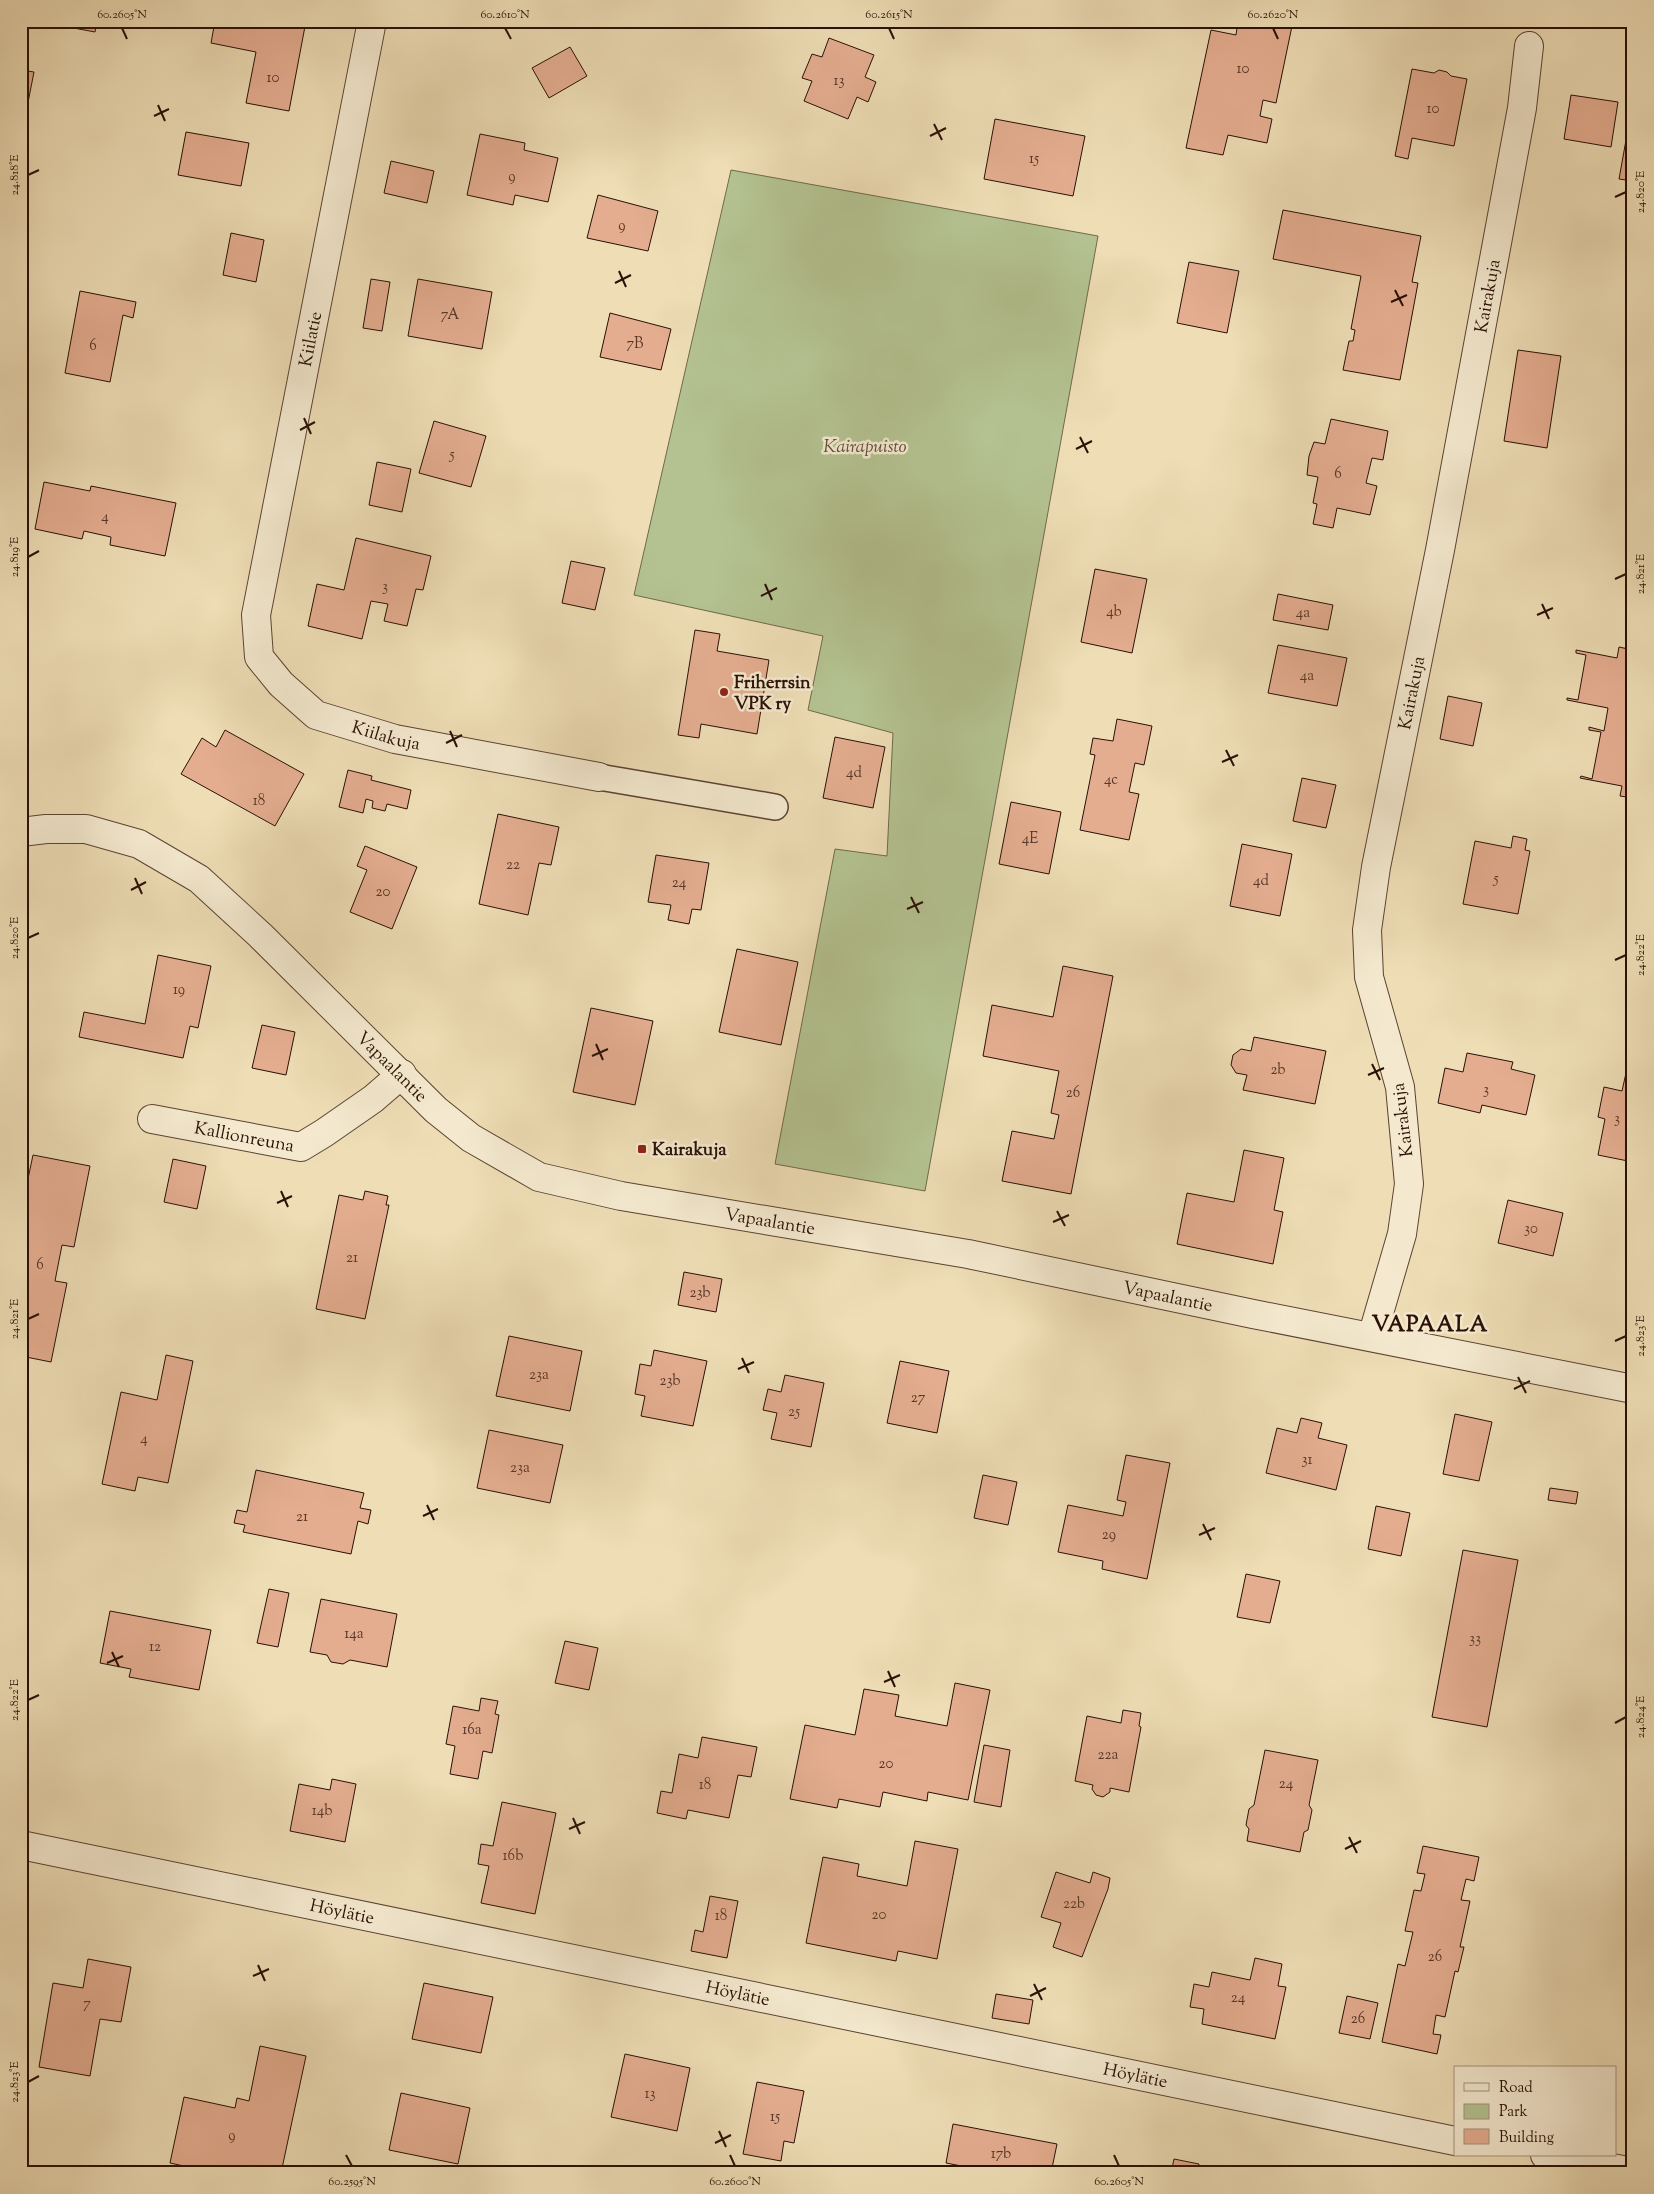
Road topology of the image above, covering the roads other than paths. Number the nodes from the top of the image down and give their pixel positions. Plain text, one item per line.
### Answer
1 (372, 21) edge
2 (1530, 46) dead end
3 (259, 657) joint
4 (598, 777) joint
5 (775, 807) dead end
6 (21, 832) edge
7 (402, 1074) junction
8 (152, 1119) dead end
9 (1372, 1338) junction
10 (1633, 1389) edge
11 (21, 1845) edge
12 (1454, 2141) edge
13 (1550, 2156) edge
14 (1633, 2172) edge

1 - 3 street, Kiilatie
2 - 9 street, Kairakuja
3 - 4 street, Kiilakuja
4 - 5 lane
6 - 7 street, Vapaalantie
7 - 8 street, Kallionreuna
7 - 9 street, Vapaalantie
9 - 10 street, Vapaalantie
11 - 12 street, Höylätie
13 - 14 street

